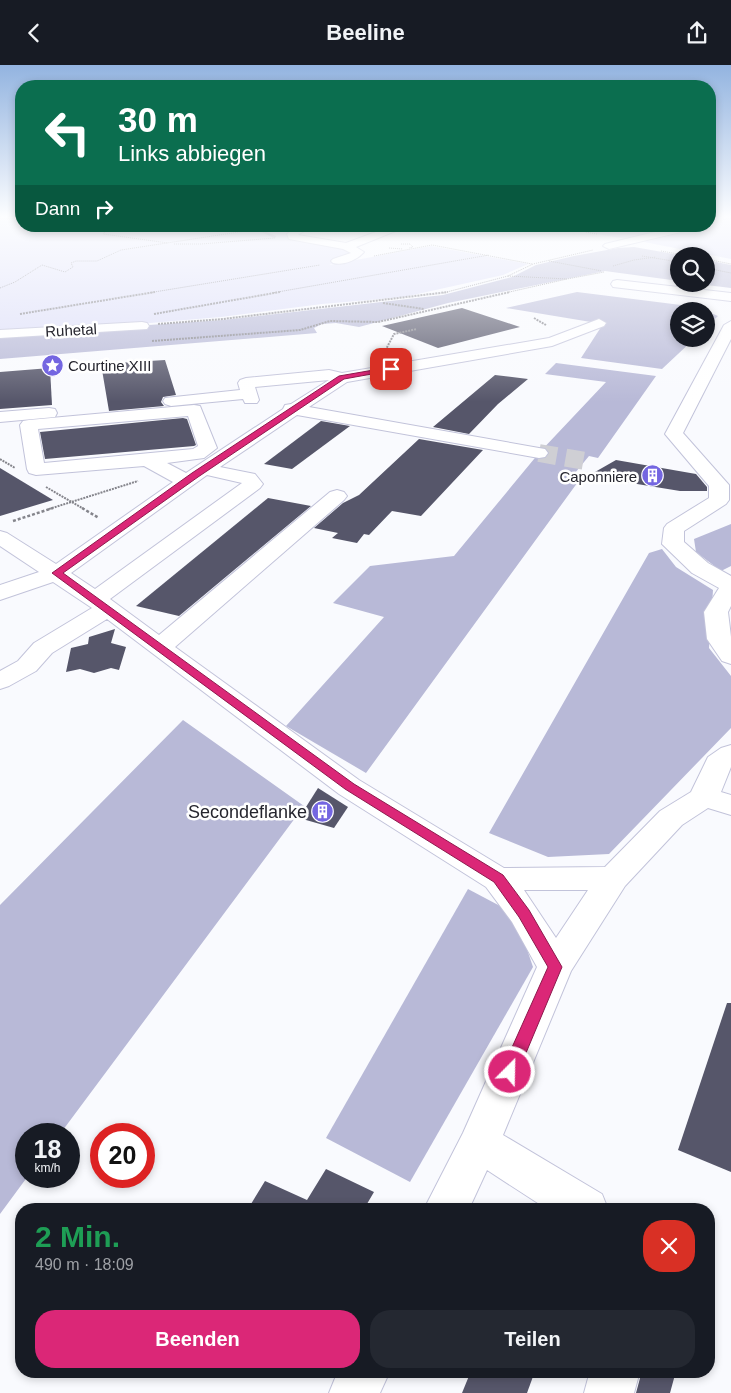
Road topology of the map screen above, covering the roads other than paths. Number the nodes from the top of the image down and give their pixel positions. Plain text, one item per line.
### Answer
1 (617, 284) dead end
2 (731, 297) edge
3 (147, 320) road end
4 (599, 323) dead end
5 (731, 325) edge
6 (0, 334) edge
7 (342, 377) junction
8 (249, 394) junction
9 (291, 409) junction
10 (0, 417) edge
11 (260, 431) junction
12 (539, 453) tunnel mouth
13 (147, 460) junction
14 (204, 469) junction
15 (186, 481) junction
16 (336, 496) dead end
17 (4, 530) edge
18 (57, 573) junction
19 (731, 586) edge
20 (0, 593) edge
21 (101, 604) junction
22 (160, 647) junction
23 (731, 656) edge
24 (0, 681) edge
25 (731, 754) edge
26 (717, 801) edge
27 (613, 878) junction
28 (498, 879) junction
29 (555, 967) junction
30 (479, 1143) junction
31 (449, 1203) edge
32 (576, 1203) edge
33 (362, 1378) edge
34 (613, 1378) edge
35 (354, 1393) edge
36 (609, 1393) edge

1 - 2 lane
3 - 6 lane, Ruhetal
4 - 7 lane
5 - 19 lane
7 - 8 lane
7 - 9 lane
8 - 10 lane
8 - 11 lane
9 - 11 lane
9 - 12 lane
11 - 14 lane
13 - 13 lane
13 - 15 lane
14 - 15 lane
14 - 21 lane
15 - 18 lane
16 - 22 lane
17 - 18 lane
18 - 20 lane
18 - 21 lane
19 - 23 lane
21 - 22 lane
21 - 24 lane
22 - 28 lane
25 - 26 lane
26 - 27 lane
27 - 28 lane
27 - 29 lane
28 - 29 lane
29 - 30 lane
30 - 31 lane
30 - 32 lane
33 - 35 lane
34 - 36 lane

